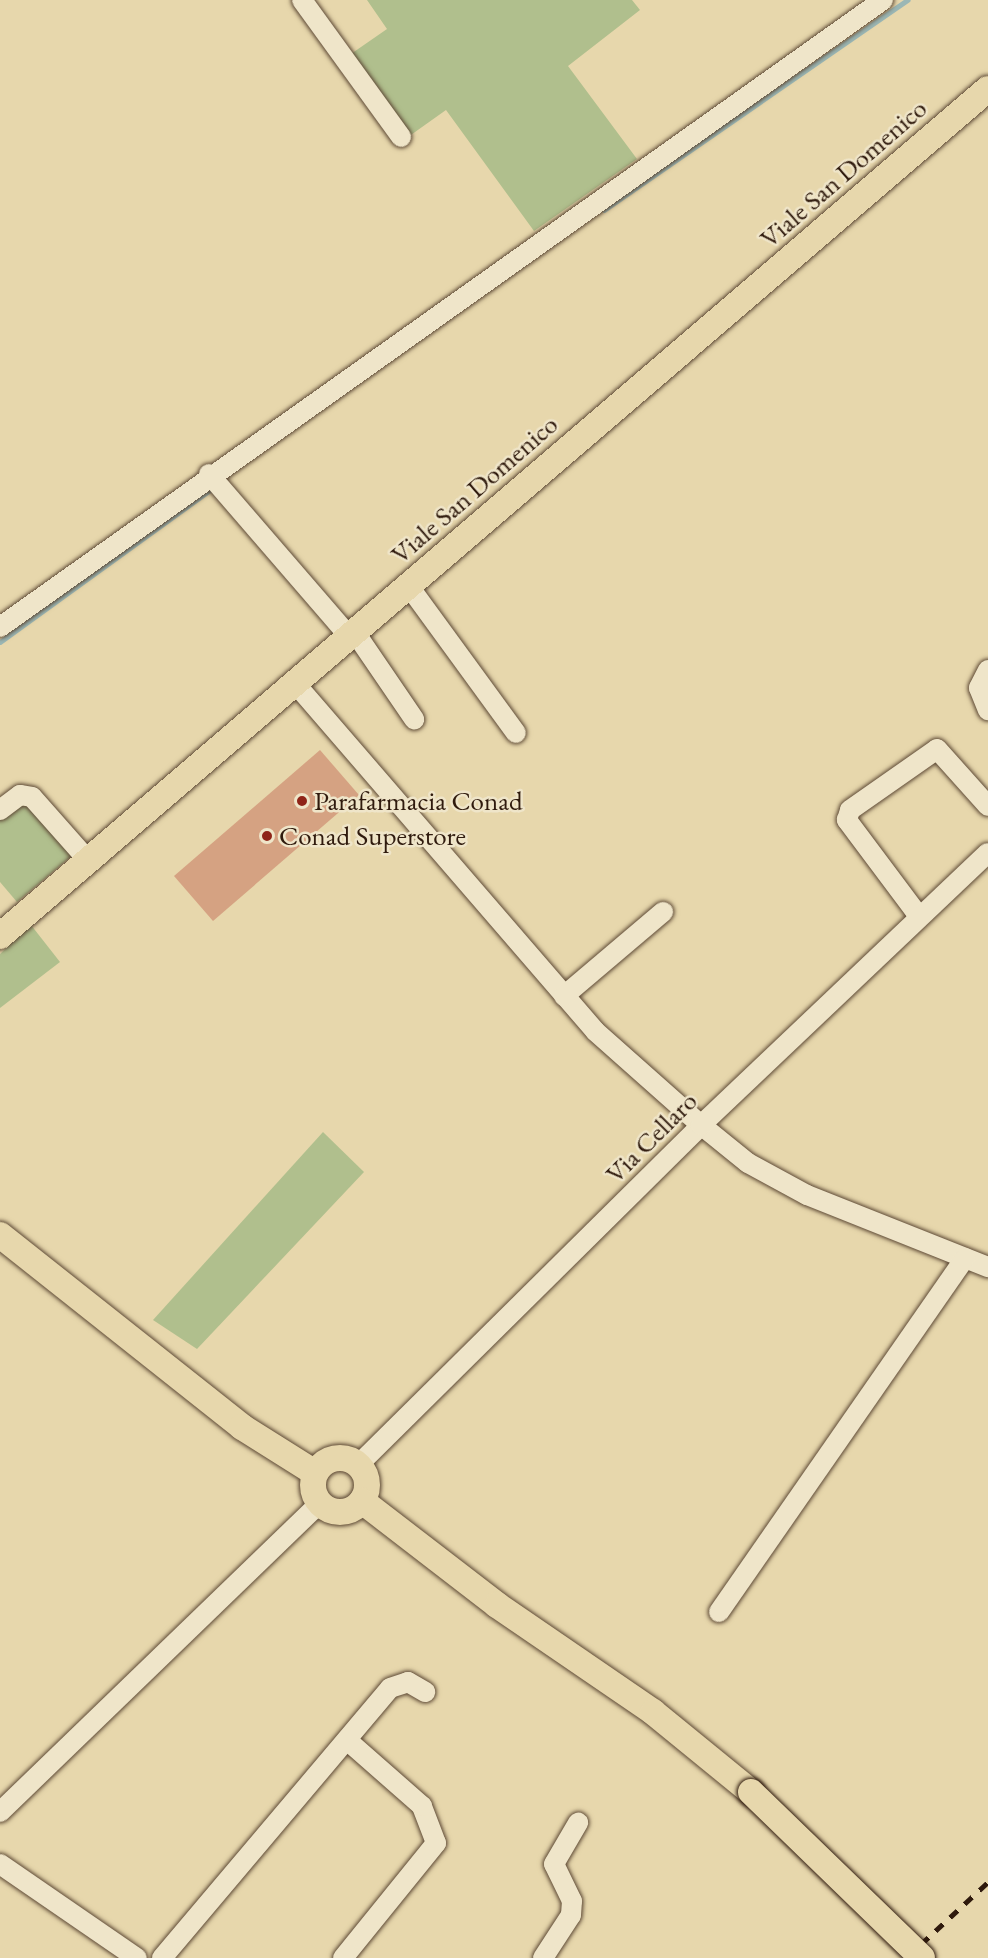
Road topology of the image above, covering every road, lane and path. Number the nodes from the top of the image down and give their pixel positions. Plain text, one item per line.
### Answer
1 (302, 0) edge
2 (883, 0) edge
3 (988, 88) edge
4 (401, 137) dead end
5 (216, 481) junction
6 (408, 585) junction
7 (0, 627) edge
8 (351, 633) junction
9 (988, 670) edge
10 (294, 682) junction
11 (988, 710) edge
12 (414, 719) dead end
13 (516, 733) dead end
14 (988, 806) edge
15 (0, 810) edge
16 (988, 854) edge
17 (86, 858) junction
18 (663, 912) dead end
19 (918, 915) junction
20 (0, 936) edge
21 (564, 996) junction
22 (701, 1125) junction
23 (0, 1235) edge
24 (965, 1258) junction
25 (988, 1267) edge
26 (359, 1464) junction
27 (315, 1473) junction
28 (362, 1501) junction
29 (320, 1503) junction
30 (718, 1612) dead end
31 (425, 1692) dead end
32 (347, 1740) junction
33 (0, 1812) edge
34 (578, 1823) dead end
35 (0, 1864) edge
36 (137, 1958) edge
37 (162, 1958) edge
38 (343, 1958) edge
39 (543, 1958) edge
40 (922, 1958) edge

1 - 4 street
2 - 5 street
3 - 6 main road, Viale San Domenico
5 - 7 street
5 - 8 street
6 - 8 main road, Viale San Domenico
6 - 13 street
8 - 10 main road, Viale San Domenico
8 - 12 street
9 - 11 street
10 - 17 main road, Viale San Domenico
10 - 21 street
14 - 19 street
15 - 17 street
16 - 19 street, Via Cellaro
17 - 20 main road, Viale San Domenico
18 - 21 street
19 - 22 street, Via Cellaro
21 - 22 street
22 - 24 street
22 - 26 street, Via Cellaro
23 - 27 main road
24 - 25 street
24 - 30 street
26 - 27 main road
26 - 28 main road
27 - 29 main road
28 - 29 main road
28 - 40 main road, bridge
29 - 33 street
31 - 32 street
32 - 37 street
32 - 38 street
34 - 39 street
35 - 36 street

